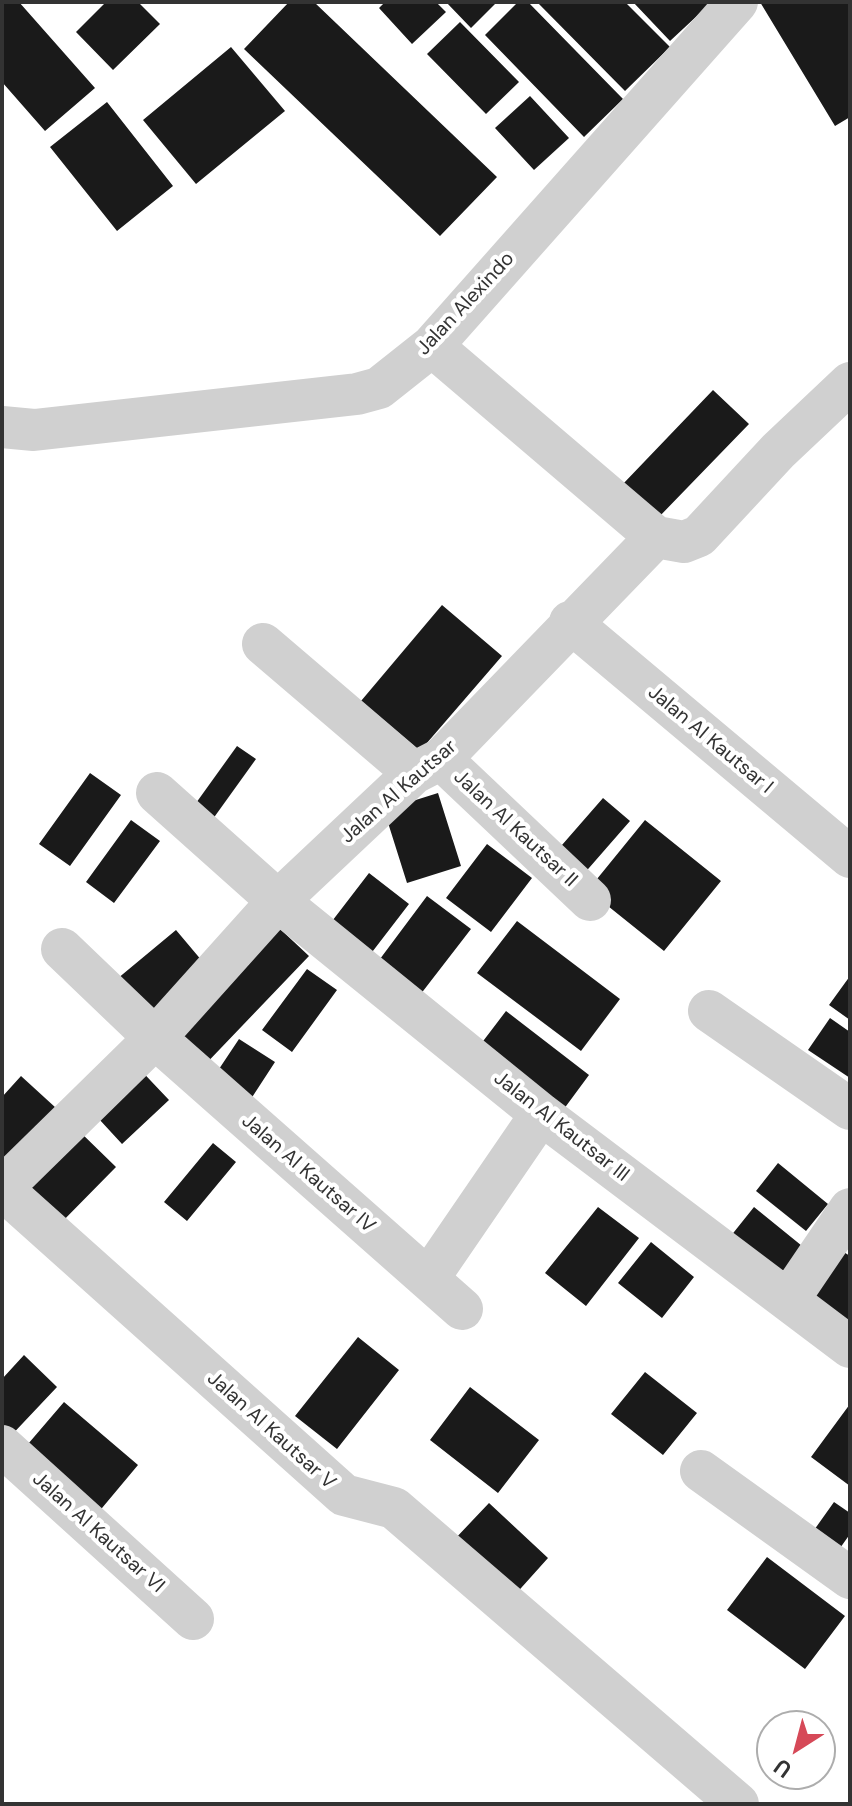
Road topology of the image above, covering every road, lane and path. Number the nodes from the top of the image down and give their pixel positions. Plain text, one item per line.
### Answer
1 (737, 2) edge
2 (432, 346) junction
3 (850, 383) edge
4 (2, 427) edge
5 (656, 537) junction
6 (570, 622) junction
7 (263, 644) dead end
8 (427, 766) junction
9 (157, 793) dead end
10 (850, 857) edge
11 (590, 900) dead end
12 (278, 901) junction
13 (62, 949) dead end
14 (709, 1011) dead end
15 (155, 1038) junction
16 (850, 1109) edge
17 (541, 1114) junction
18 (5, 1180) edge
19 (850, 1209) edge
20 (428, 1279) junction
21 (789, 1299) junction
22 (462, 1309) dead end
23 (850, 1347) edge
24 (2, 1446) edge
25 (701, 1471) dead end
26 (850, 1578) edge
27 (193, 1619) dead end
28 (738, 1804) edge

1 - 2 street, Jalan Alexindo
2 - 4 street, Jalan Alexindo
2 - 5 street
3 - 5 street
5 - 6 street, Jalan Al Kautsar
6 - 8 street, Jalan Al Kautsar
6 - 10 street, Jalan Al Kautsar I
7 - 8 street, Jalan Al Kautsar II
8 - 11 street, Jalan Al Kautsar II
8 - 12 street, Jalan Al Kautsar
9 - 12 street, Jalan Al Kautsar III
12 - 15 street, Jalan Al Kautsar
12 - 17 street, Jalan Al Kautsar III
13 - 15 street, Jalan Al Kautsar IV
14 - 16 street
15 - 18 street, Jalan Al Kautsar
15 - 20 street, Jalan Al Kautsar IV
17 - 20 street
17 - 21 street, Jalan Al Kautsar III
18 - 28 street, Jalan Al Kautsar V
19 - 21 street
20 - 22 street, Jalan Al Kautsar IV
21 - 23 street, Jalan Al Kautsar III
24 - 27 street, Jalan Al Kautsar VI
25 - 26 street

